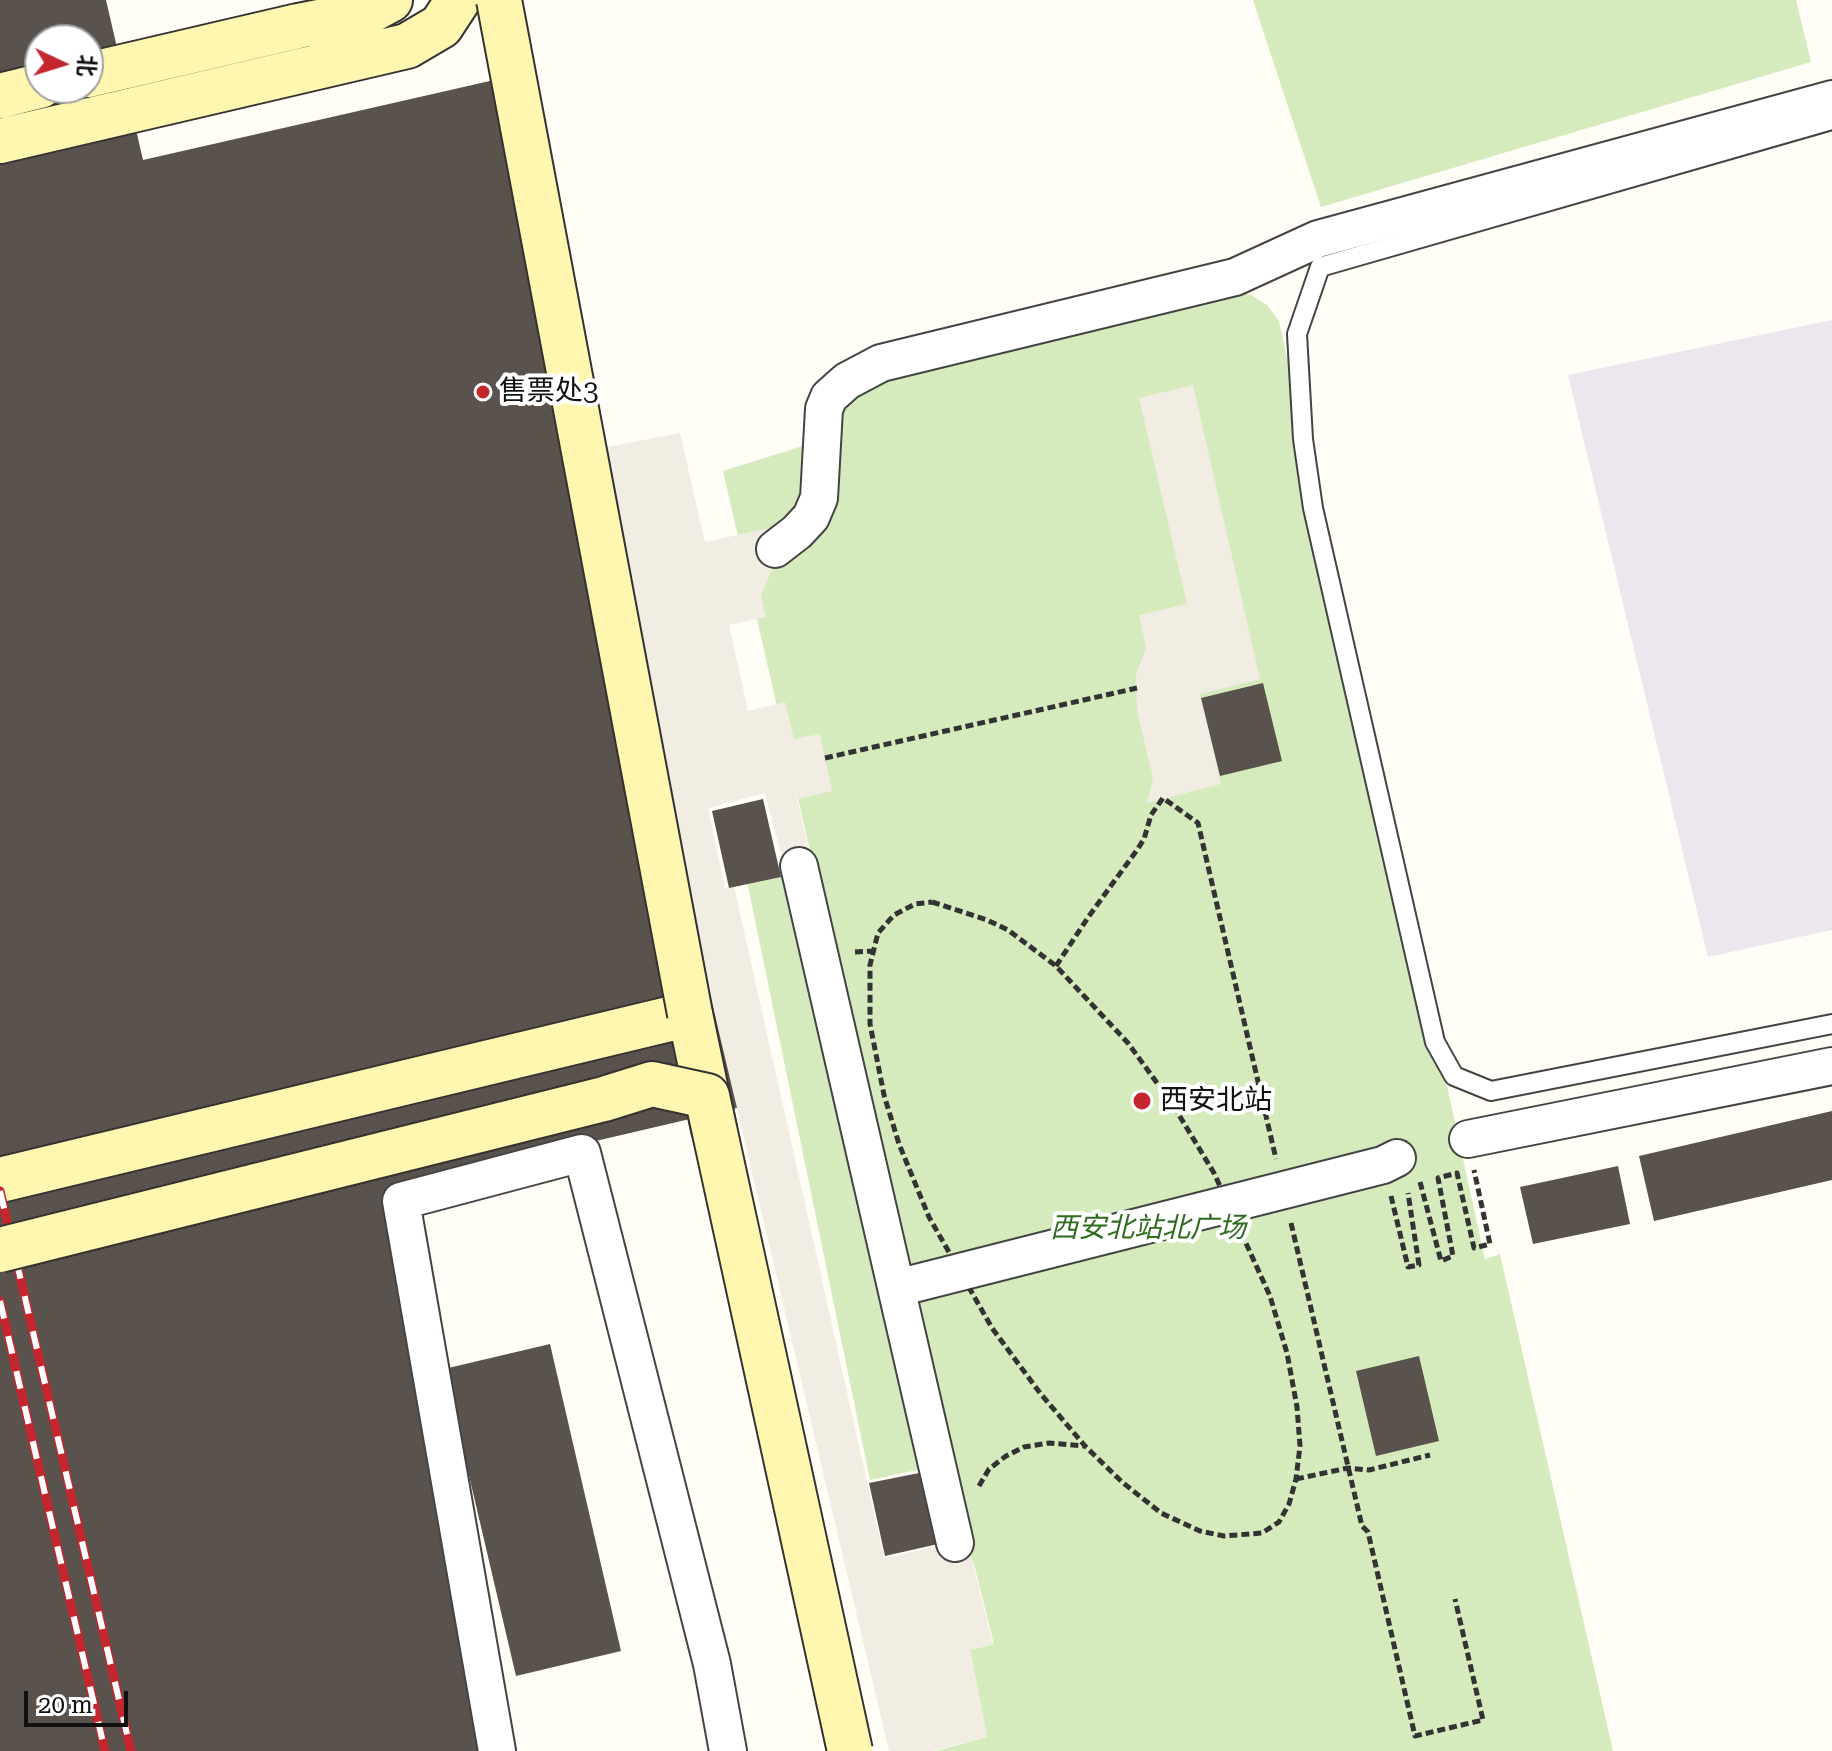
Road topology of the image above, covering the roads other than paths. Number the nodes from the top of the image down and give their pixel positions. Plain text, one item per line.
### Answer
1 (390, 0) edge
2 (458, 0) edge
3 (499, 0) edge
4 (104, 71) edge
5 (24, 90) edge
6 (0, 96) edge
7 (1832, 99) edge
8 (1832, 120) edge
9 (0, 141) edge
10 (775, 549) dead end
11 (799, 866) dead end
12 (690, 1014) junction
13 (1832, 1024) edge
14 (1832, 1066) edge
15 (1468, 1139) road end
16 (1390, 1162) road end
17 (0, 1180) edge
18 (729, 1198) junction
19 (0, 1250) edge
20 (897, 1288) junction
21 (955, 1543) dead end
22 (497, 1751) edge
23 (728, 1751) edge
24 (850, 1751) edge

1 - 4 main road
2 - 9 main road
3 - 12 main road, bridge
5 - 6 main road
7 - 10 street
8 - 13 lane
11 - 20 street
12 - 17 main road
12 - 18 main road
14 - 15 street
16 - 20 street
18 - 19 main road, bridge
18 - 24 main road, bridge
20 - 21 street
22 - 23 street

